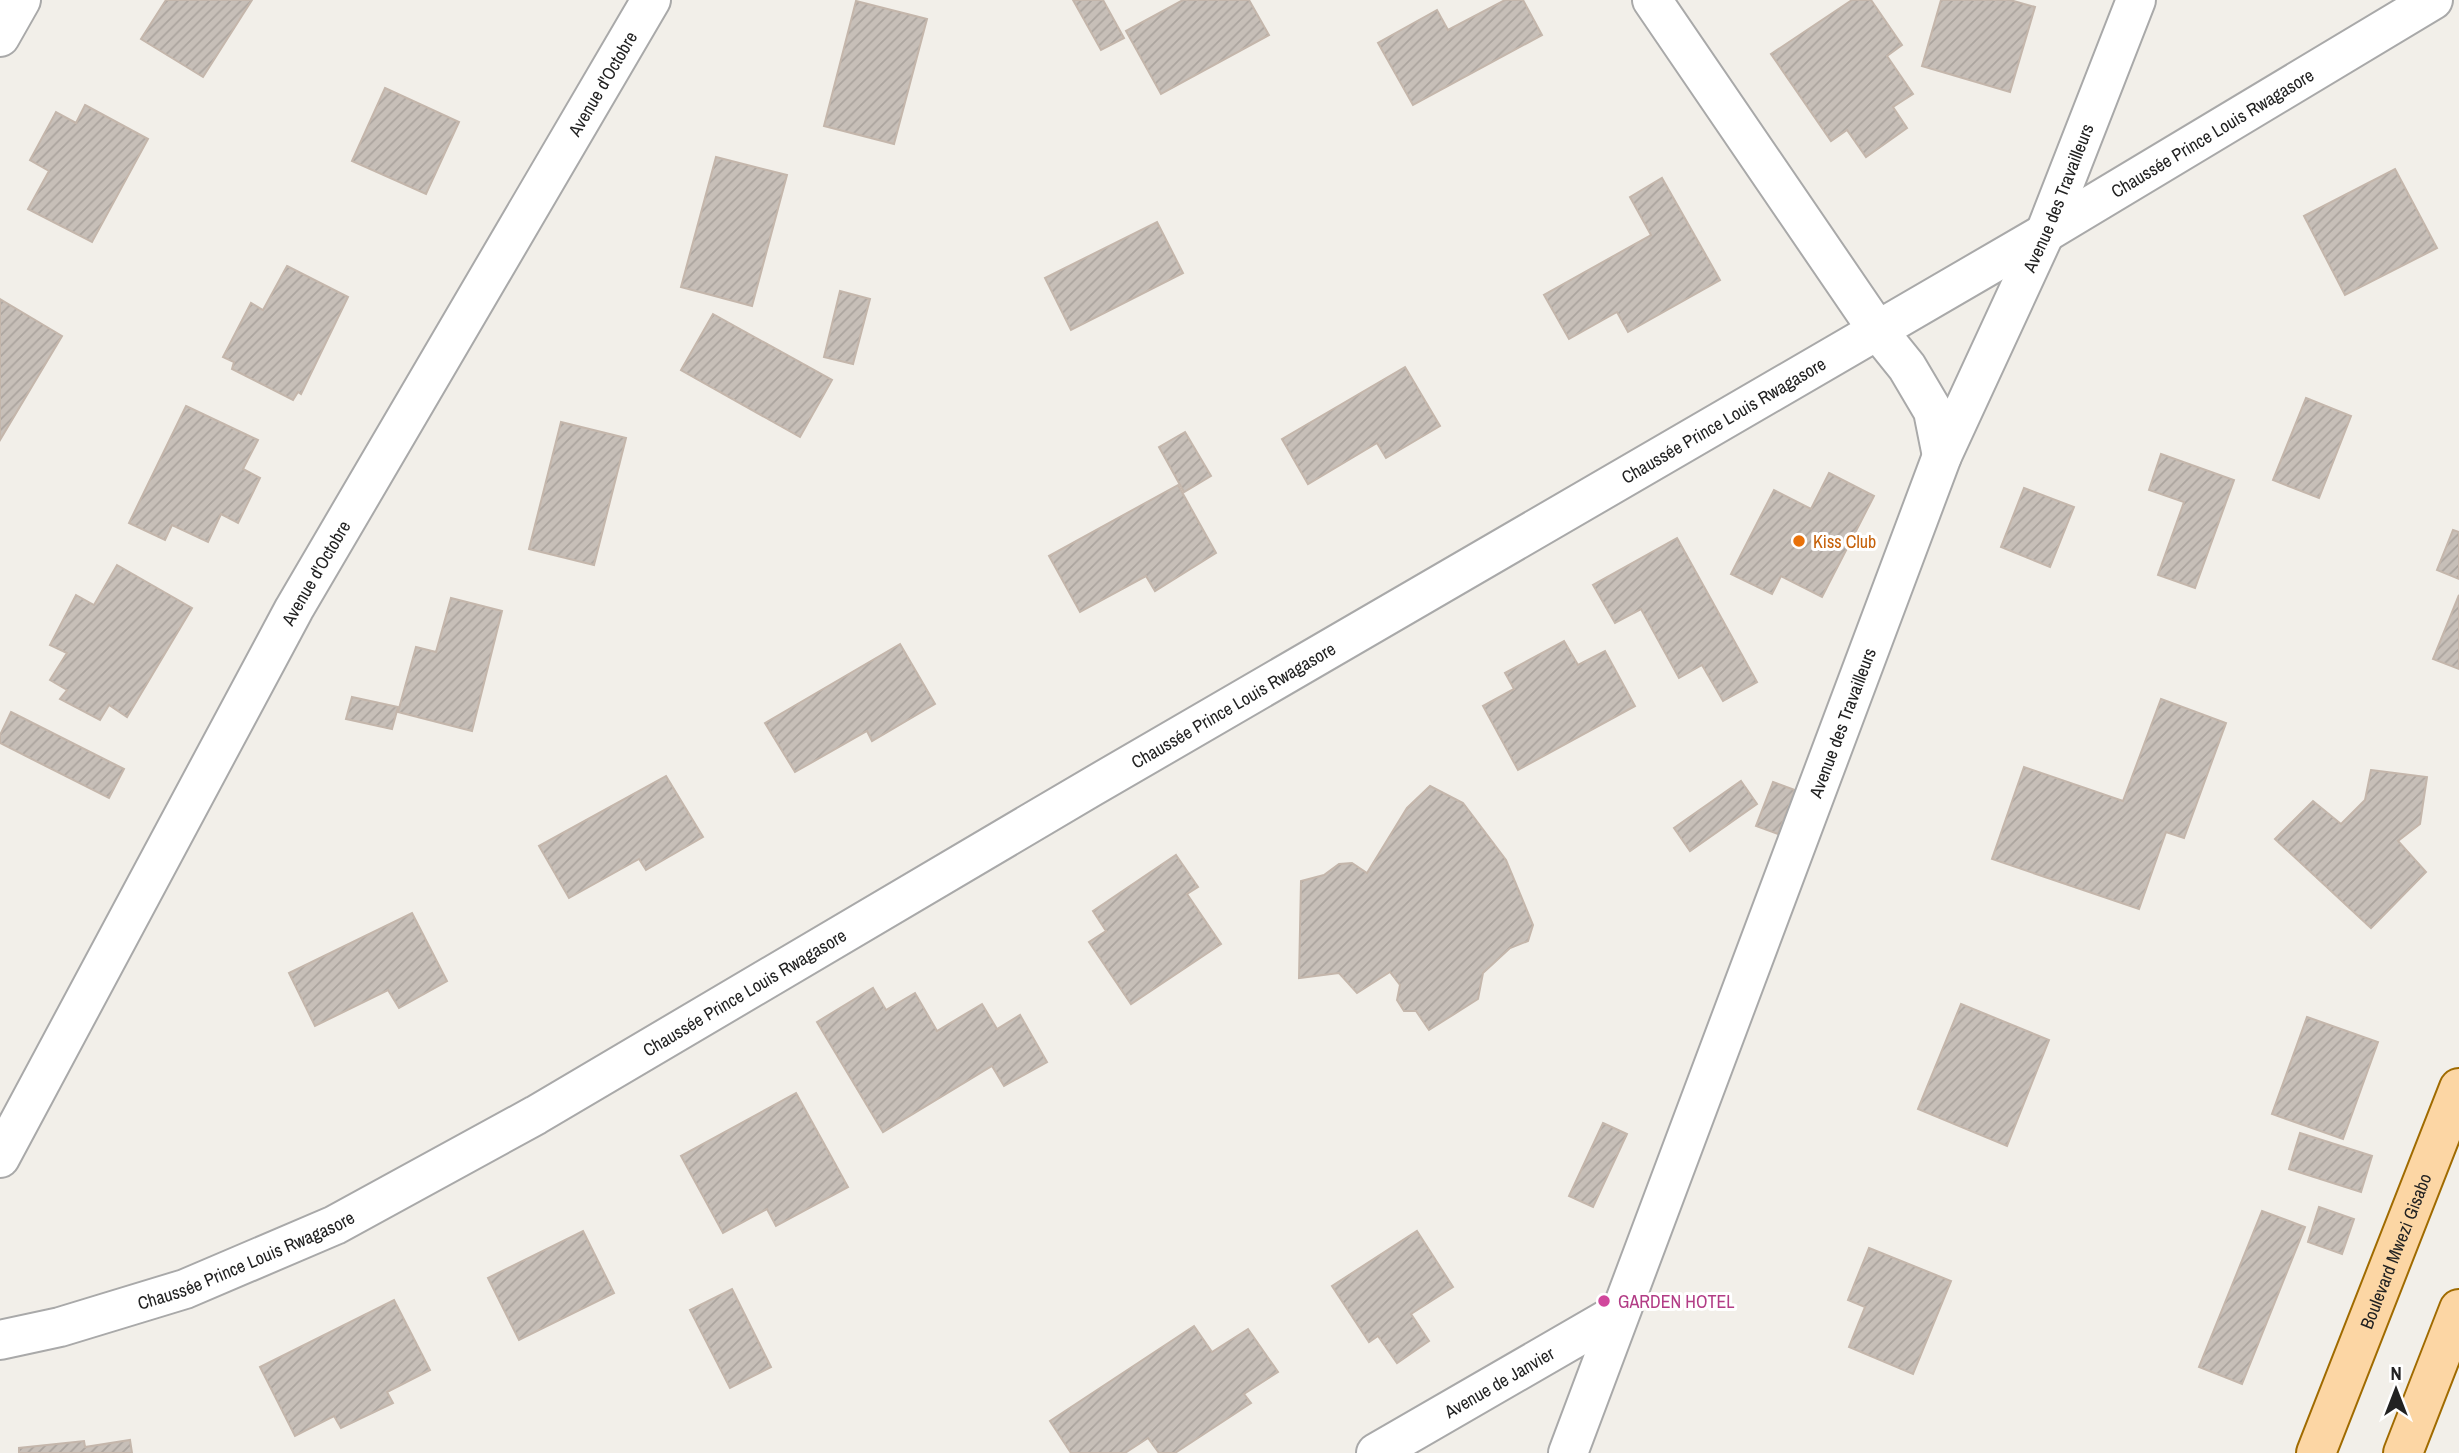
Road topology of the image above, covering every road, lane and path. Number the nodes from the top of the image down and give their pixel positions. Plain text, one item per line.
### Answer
1 (21, 0) edge
2 (651, 0) edge
3 (1652, 0) edge
4 (2136, 0) edge
5 (2433, 0) edge
6 (0, 37) edge
7 (2045, 233) junction
8 (1878, 331) junction
9 (1942, 457) junction
10 (2459, 1088) edge
11 (0, 1158) edge
12 (2459, 1309) edge
13 (1620, 1312) junction
14 (0, 1340) edge
15 (1376, 1453) edge
16 (1568, 1453) edge
17 (2315, 1453) edge
18 (2403, 1453) edge

1 - 6 street
2 - 11 street, Avenue d'Octobre
3 - 8 street
4 - 7 street, Avenue des Travailleurs
5 - 7 street, Chaussée Prince Louis Rwagasore
7 - 8 street, Chaussée Prince Louis Rwagasore
7 - 9 street, Avenue des Travailleurs
8 - 9 street
8 - 14 street, Chaussée Prince Louis Rwagasore
9 - 13 street, Avenue des Travailleurs
10 - 17 main road, Boulevard Mwezi Gisabo
12 - 18 main road
13 - 15 street, Avenue de Janvier
13 - 16 street, Avenue des Travailleurs

